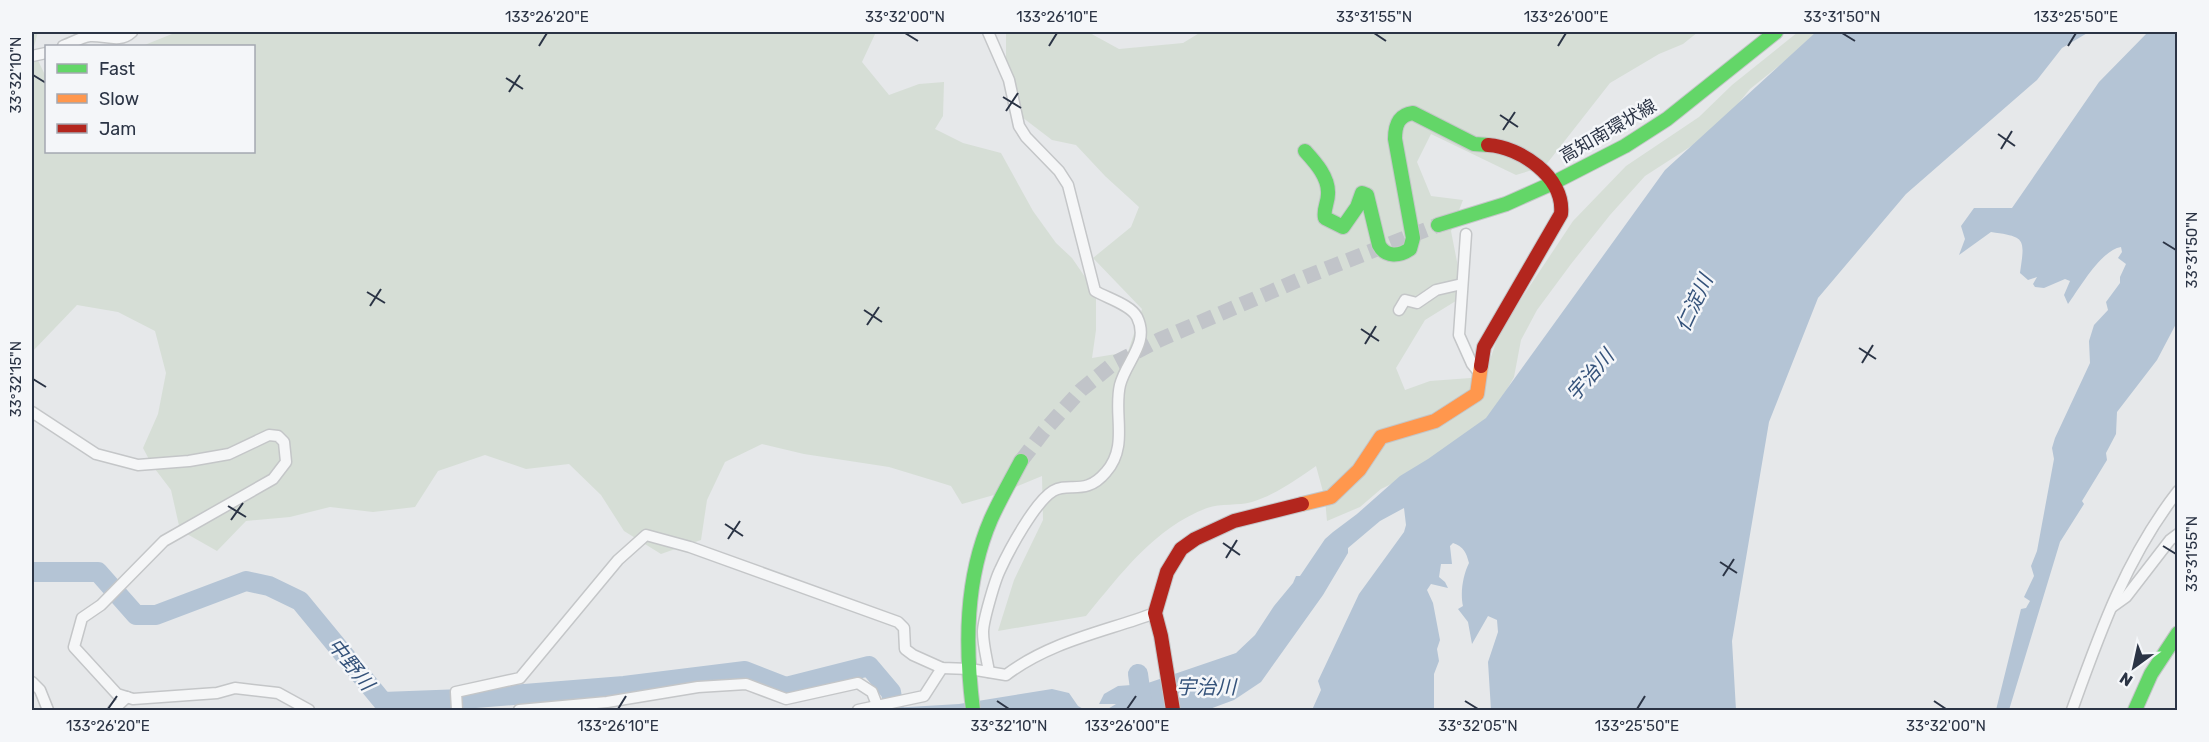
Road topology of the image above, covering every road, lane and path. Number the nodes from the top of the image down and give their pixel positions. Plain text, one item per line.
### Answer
1 (132, 32) edge
2 (987, 32) edge
3 (1776, 32) edge
4 (66, 45) edge
5 (1305, 151) dead end
6 (1553, 183) junction
7 (1438, 225) tunnel mouth
8 (1466, 234) dead end
9 (1462, 284) junction
10 (1399, 310) dead end
11 (1480, 374) junction
12 (32, 412) edge
13 (1021, 462) tunnel mouth
14 (2178, 491) edge
15 (2178, 534) edge
16 (2109, 610) junction
17 (1155, 613) junction
18 (2178, 633) edge
19 (942, 668) junction
20 (970, 669) junction
21 (989, 672) junction
22 (32, 682) edge
23 (128, 698) junction
24 (877, 705) junction
25 (303, 709) edge
26 (48, 711) edge
27 (113, 711) edge
28 (458, 711) edge
29 (519, 711) edge
30 (858, 711) edge
31 (974, 711) edge
32 (1173, 711) edge
33 (2072, 711) edge
34 (2135, 711) edge

1 - 4 street
2 - 21 street
3 - 6 street, 高知南環状線
5 - 6 street
6 - 7 street, 高知南環状線
6 - 11 street
8 - 9 street
9 - 10 street
9 - 11 street
11 - 17 street
12 - 23 street
13 - 20 street
14 - 16 street
15 - 16 street
16 - 33 street
17 - 21 street
17 - 32 street
18 - 34 street
19 - 20 street
19 - 24 street
19 - 28 street
20 - 21 street
20 - 31 street
22 - 26 street
23 - 25 street
23 - 27 street
24 - 29 street
24 - 30 street

